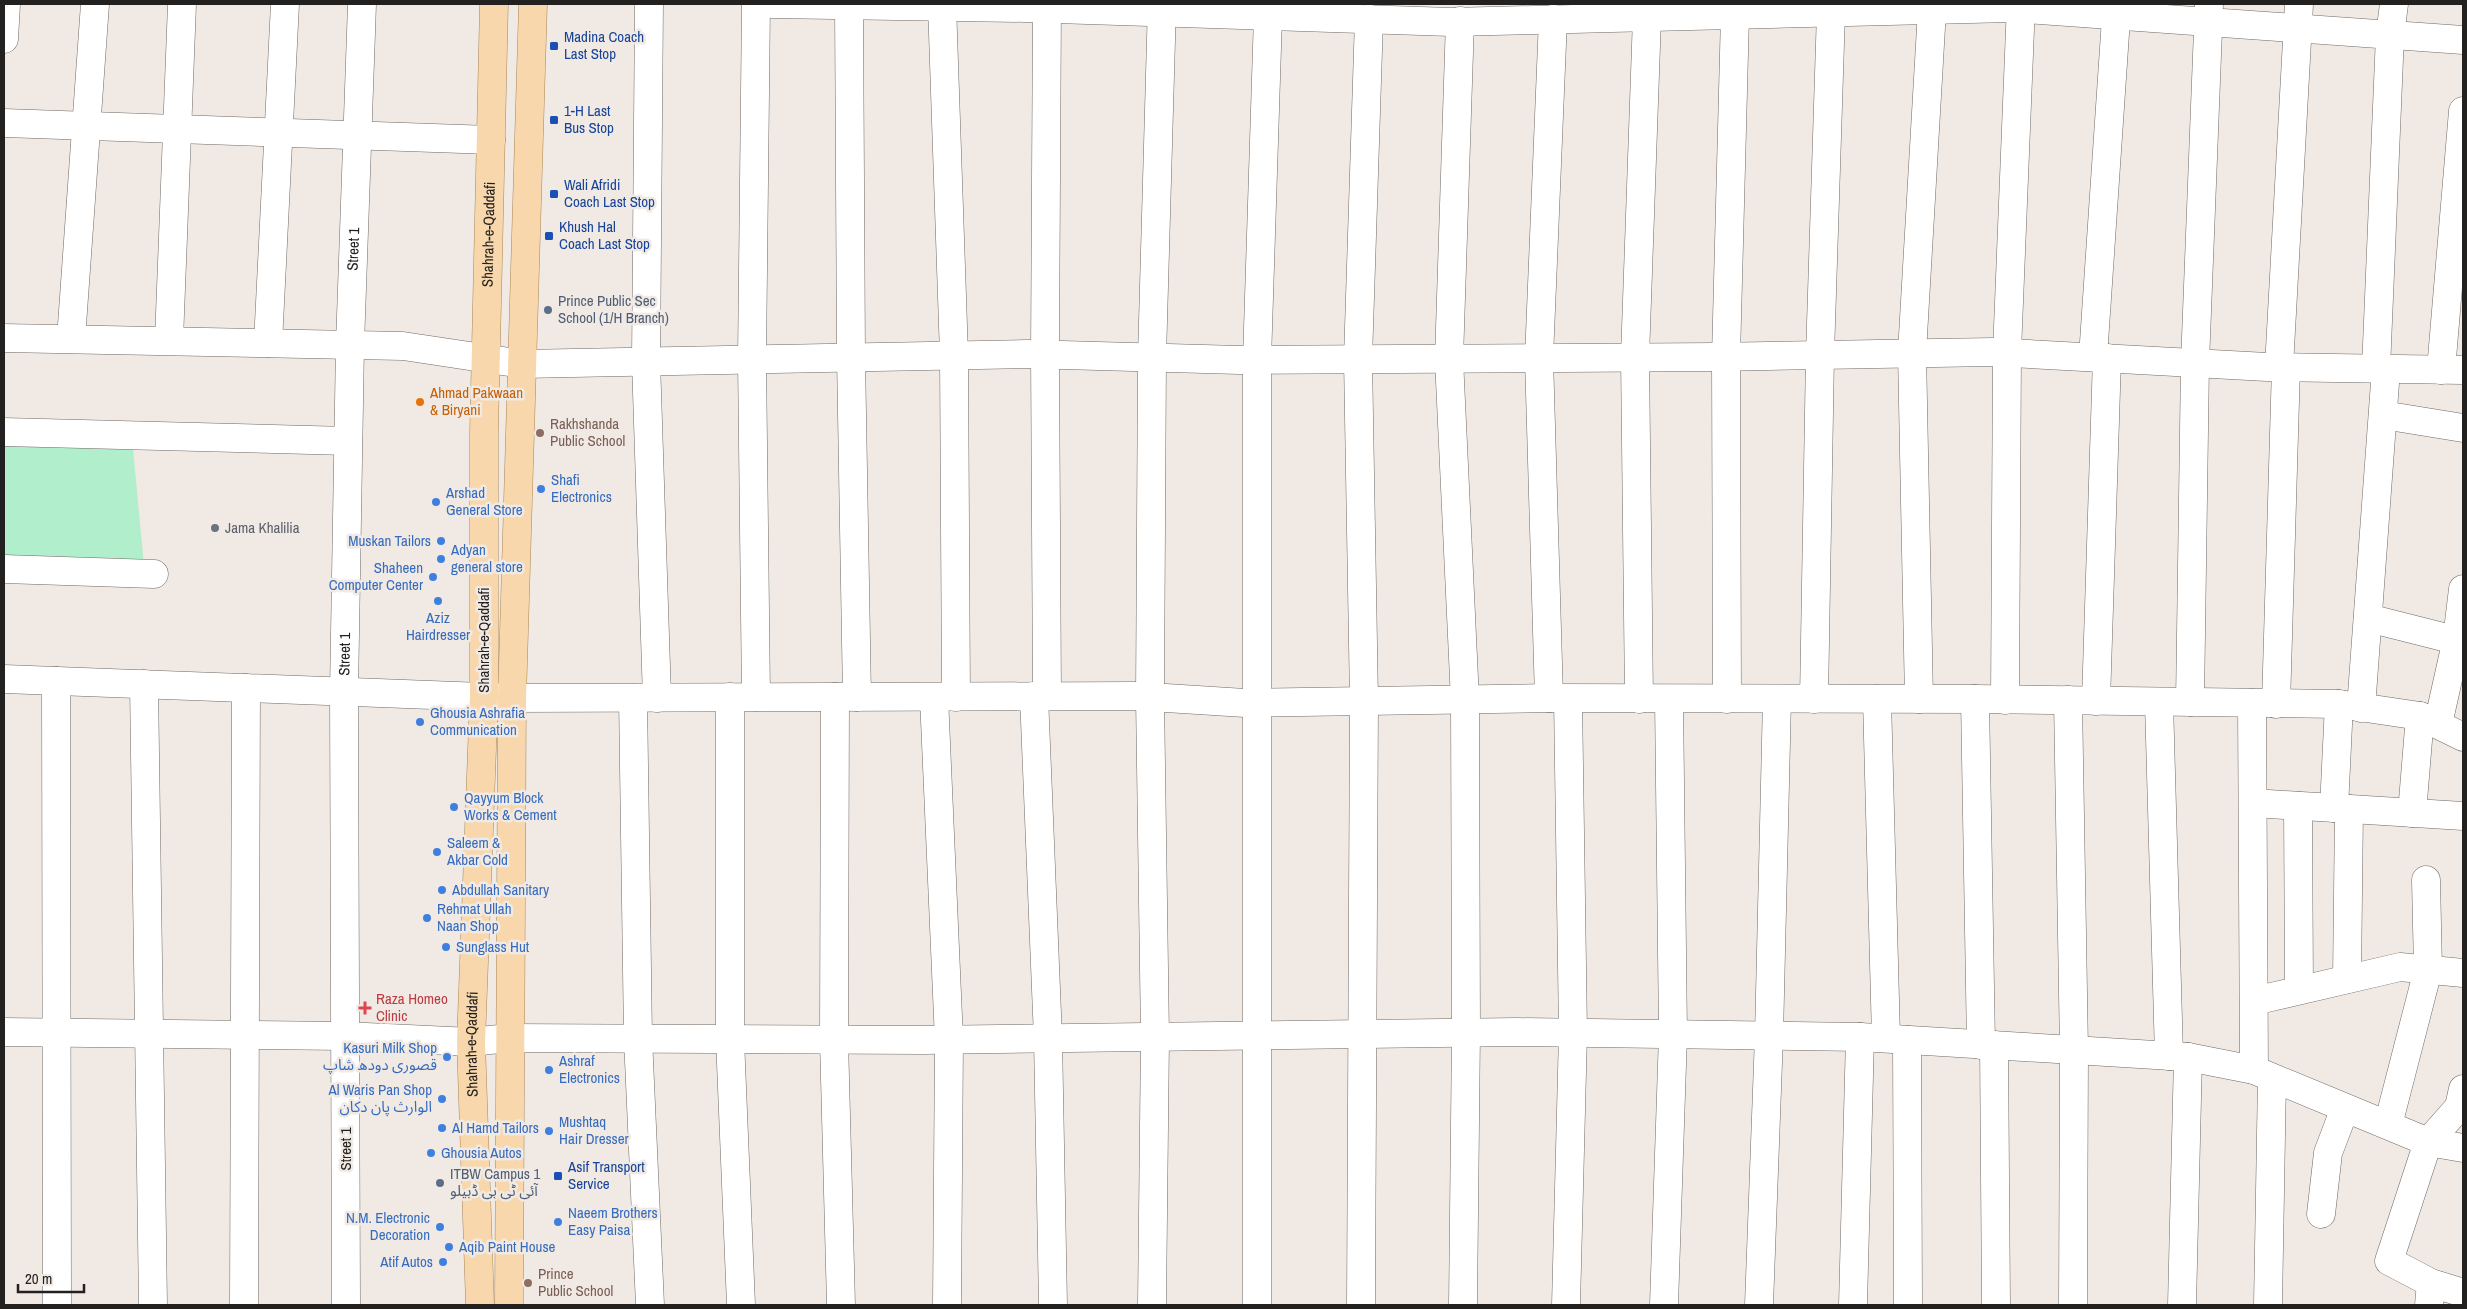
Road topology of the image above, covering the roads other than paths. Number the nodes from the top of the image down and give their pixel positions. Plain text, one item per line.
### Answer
1 (6, 4) edge
2 (95, 4) edge
3 (182, 4) edge
4 (285, 4) edge
5 (362, 4) edge
6 (494, 4) edge
7 (533, 4) edge
8 (648, 4) edge
9 (756, 4) edge
10 (772, 4) edge
11 (849, 4) edge
12 (2394, 4) edge
13 (942, 5) edge
14 (1047, 6) edge
15 (2020, 6) edge
16 (1100, 7) edge
17 (1161, 8) edge
18 (1918, 8) edge
19 (2116, 10) edge
20 (1255, 12) edge
21 (1832, 12) junction
22 (2208, 13) edge
23 (1356, 14) edge
24 (1736, 15) junction
25 (1454, 16) edge
26 (2298, 16) edge
27 (1647, 17) junction
28 (1553, 19) junction
29 (2390, 35) junction
30 (4, 39) edge
31 (2463, 40) edge
32 (2463, 111) edge
33 (4, 123) edge
34 (86, 126) junction
35 (177, 129) junction
36 (278, 133) junction
37 (358, 136) junction
38 (491, 140) junction
39 (2454, 304) edge
40 (4, 338) edge
41 (70, 339) junction
42 (169, 340) junction
43 (268, 343) junction
44 (350, 345) junction
45 (2008, 352) junction
46 (1912, 353) junction
47 (1045, 354) junction
48 (954, 355) junction
49 (1820, 355) junction
50 (486, 357) junction
51 (851, 357) junction
52 (1635, 357) junction
53 (1726, 357) junction
54 (1152, 358) junction
55 (1539, 358) junction
56 (2100, 358) junction
57 (752, 359) junction
58 (1358, 359) junction
59 (1449, 359) junction
60 (1257, 360) junction
61 (646, 361) junction
62 (2194, 363) junction
63 (522, 364) junction
64 (2282, 367) junction
65 (2381, 369) junction
66 (2452, 370) edge
67 (2383, 415) junction
68 (2463, 428) edge
69 (4, 432) edge
70 (348, 441) junction
71 (4, 569) edge
72 (154, 574) dead end
73 (2463, 589) edge
74 (2368, 618) junction
75 (2460, 640) edge
76 (4, 679) edge
77 (56, 681) junction
78 (144, 684) junction
79 (246, 688) junction
80 (344, 692) junction
81 (484, 696) junction
82 (1041, 696) junction
83 (743, 697) junction
84 (846, 697) junction
85 (945, 697) junction
86 (1150, 697) junction
87 (512, 698) junction
88 (645, 698) junction
89 (1558, 698) junction
90 (1639, 699) junction
91 (1669, 699) junction
92 (1727, 699) junction
93 (1777, 699) junction
94 (1814, 699) junction
95 (1877, 699) junction
96 (1919, 699) junction
97 (1975, 699) junction
98 (1465, 700) junction
99 (2005, 700) junction
100 (2068, 700) junction
101 (1364, 701) junction
102 (2096, 701) junction
103 (1257, 702) junction
104 (2159, 702) junction
105 (2190, 702) junction
106 (2264, 703) junction
107 (2350, 706) junction
108 (2429, 720) junction
109 (2463, 737) edge
110 (2253, 803) junction
111 (2298, 806) junction
112 (2341, 809) junction
113 (2412, 813) junction
114 (2463, 816) edge
115 (2426, 880) dead end
116 (2428, 970) junction
117 (2463, 973) edge
118 (2348, 979) junction
119 (2299, 990) junction
120 (2254, 1001) junction
121 (4, 1032) edge
122 (1466, 1032) junction
123 (56, 1033) junction
124 (1573, 1033) junction
125 (148, 1034) junction
126 (1363, 1034) junction
127 (1673, 1034) junction
128 (245, 1035) junction
129 (1256, 1035) junction
130 (345, 1036) junction
131 (1769, 1036) junction
132 (1156, 1037) junction
133 (509, 1038) junction
134 (638, 1038) junction
135 (1048, 1038) junction
136 (1884, 1038) junction
137 (730, 1039) junction
138 (834, 1040) junction
139 (948, 1040) junction
140 (471, 1042) junction
141 (1988, 1045) junction
142 (2074, 1051) junction
143 (2179, 1057) junction
144 (2263, 1074) junction
145 (2463, 1089) edge
146 (2345, 1108) junction
147 (2388, 1125) junction
148 (2428, 1142) junction
149 (2463, 1148) edge
150 (2321, 1214) dead end
151 (2463, 1293) edge
152 (2430, 1294) edge
153 (57, 1305) edge
154 (153, 1305) edge
155 (244, 1305) edge
156 (346, 1305) edge
157 (480, 1305) edge
158 (509, 1305) edge
159 (650, 1305) edge
160 (741, 1305) edge
161 (841, 1305) edge
162 (947, 1305) edge
163 (1053, 1305) edge
164 (1152, 1305) edge
165 (1257, 1305) edge
166 (1361, 1305) edge
167 (1463, 1305) edge
168 (1566, 1305) edge
169 (1664, 1305) edge
170 (1759, 1305) edge
171 (1854, 1305) edge
172 (1908, 1305) edge
173 (1996, 1305) edge
174 (2073, 1305) edge
175 (2182, 1305) edge
176 (2268, 1305) edge

1 - 30 street
2 - 34 street
3 - 35 street
4 - 36 street
5 - 37 street, Street 1
6 - 38 main road, Shahrah-e-Qaddafi
7 - 63 main road, Shahrah-e-Qaddafi
8 - 61 street
9 - 57 street
10 - 11 street
11 - 13 street
11 - 51 street
12 - 29 street
13 - 14 street
13 - 48 street
14 - 16 street
14 - 47 street
15 - 18 street
15 - 19 street
15 - 45 street
16 - 17 street
17 - 20 street
17 - 54 street
18 - 21 street
18 - 46 street
19 - 22 street
19 - 56 street
20 - 23 street
20 - 60 street
21 - 24 street
21 - 49 street
22 - 26 street
22 - 62 street
23 - 25 street
23 - 58 street
24 - 27 street
24 - 53 street
25 - 28 street
25 - 59 street
26 - 29 street
26 - 64 street
27 - 28 street
27 - 52 street
28 - 55 street
29 - 31 street
29 - 65 street
32 - 39 street
33 - 34 street
34 - 35 street
34 - 41 street
35 - 36 street
35 - 42 street
36 - 37 street
36 - 43 street
37 - 38 street
37 - 44 street, Street 1
38 - 50 main road, Shahrah-e-Qaddafi
39 - 66 street
40 - 41 street
41 - 42 street
42 - 43 street
43 - 44 street
44 - 50 street
44 - 70 street, Street 1
45 - 46 street
45 - 56 street
45 - 99 street
46 - 49 street
46 - 96 street
47 - 48 street
47 - 54 street
47 - 82 street
48 - 51 street
48 - 85 street
49 - 53 street
49 - 94 street
50 - 63 street
50 - 81 main road, Shahrah-e-Qaddafi
51 - 57 street
51 - 84 street
52 - 53 street
52 - 55 street
52 - 90 street
53 - 92 street
54 - 60 street
54 - 86 street
55 - 59 street
55 - 89 street
56 - 62 street
56 - 102 street
57 - 61 street
57 - 83 street
58 - 59 street
58 - 60 street
58 - 101 street
59 - 98 street
60 - 103 street
61 - 63 street
61 - 88 street
62 - 64 street
62 - 105 street
63 - 87 main road, Shahrah-e-Qaddafi
64 - 65 street
64 - 106 street
65 - 66 street
65 - 67 street
67 - 68 street
67 - 74 street
69 - 70 street
70 - 80 street, Street 1
71 - 72 street
73 - 75 street
74 - 75 street
74 - 107 street
75 - 108 street
76 - 77 street
77 - 78 street
77 - 123 street
78 - 79 street
78 - 125 street
79 - 80 street
79 - 128 street
80 - 81 street
80 - 130 street, Street 1
81 - 87 street
81 - 140 main road, Shahrah-e-Qaddafi
82 - 85 street
82 - 86 street
82 - 135 street
83 - 84 street
83 - 88 street
83 - 137 street
84 - 85 street
84 - 138 street
85 - 139 street
86 - 103 street
86 - 132 street
87 - 88 street
87 - 133 main road, Shahrah-e-Qaddafi
88 - 134 street
89 - 90 street
89 - 98 street
89 - 124 street
90 - 91 street
91 - 92 street
91 - 127 street
92 - 93 street
93 - 94 street
93 - 131 street
94 - 95 street
95 - 96 street
95 - 136 street
96 - 97 street
97 - 99 street
97 - 141 street
98 - 101 street
98 - 122 street
99 - 100 street
100 - 102 street
100 - 142 street
101 - 103 street
101 - 126 street
102 - 104 street
103 - 129 street
104 - 105 street
104 - 143 street
105 - 106 street
106 - 107 street
106 - 110 street
107 - 108 street
107 - 112 street
108 - 109 street
108 - 113 street
110 - 111 street
110 - 120 street
111 - 112 street
111 - 119 street
112 - 113 street
112 - 118 street
113 - 114 street
115 - 116 street
116 - 117 street
116 - 118 street
116 - 147 street
118 - 119 street
119 - 120 street
120 - 144 street
121 - 123 street
122 - 124 street
122 - 126 street
122 - 167 street
123 - 125 street
123 - 153 street
124 - 127 street
124 - 168 street
125 - 128 street
125 - 154 street
126 - 129 street
126 - 166 street
127 - 131 street
127 - 169 street
128 - 130 street
128 - 155 street
129 - 132 street
129 - 165 street
130 - 140 street
130 - 156 street, Street 1
131 - 136 street
131 - 170 street
132 - 135 street
132 - 164 street
133 - 134 street
133 - 140 street
133 - 158 main road, Shahrah-e-Qaddafi
134 - 137 street
134 - 159 street
135 - 139 street
135 - 163 street
136 - 141 street
136 - 171 street
136 - 172 street
137 - 138 street
137 - 160 street
138 - 139 street
138 - 161 street
139 - 162 street
140 - 157 main road, Shahrah-e-Qaddafi
141 - 142 street
141 - 173 street
142 - 143 street
142 - 174 street
143 - 144 street
143 - 175 street
144 - 146 street
144 - 176 street
145 - 148 street
146 - 147 street
146 - 150 street
147 - 148 street
148 - 149 street
148 - 152 street
151 - 152 street

